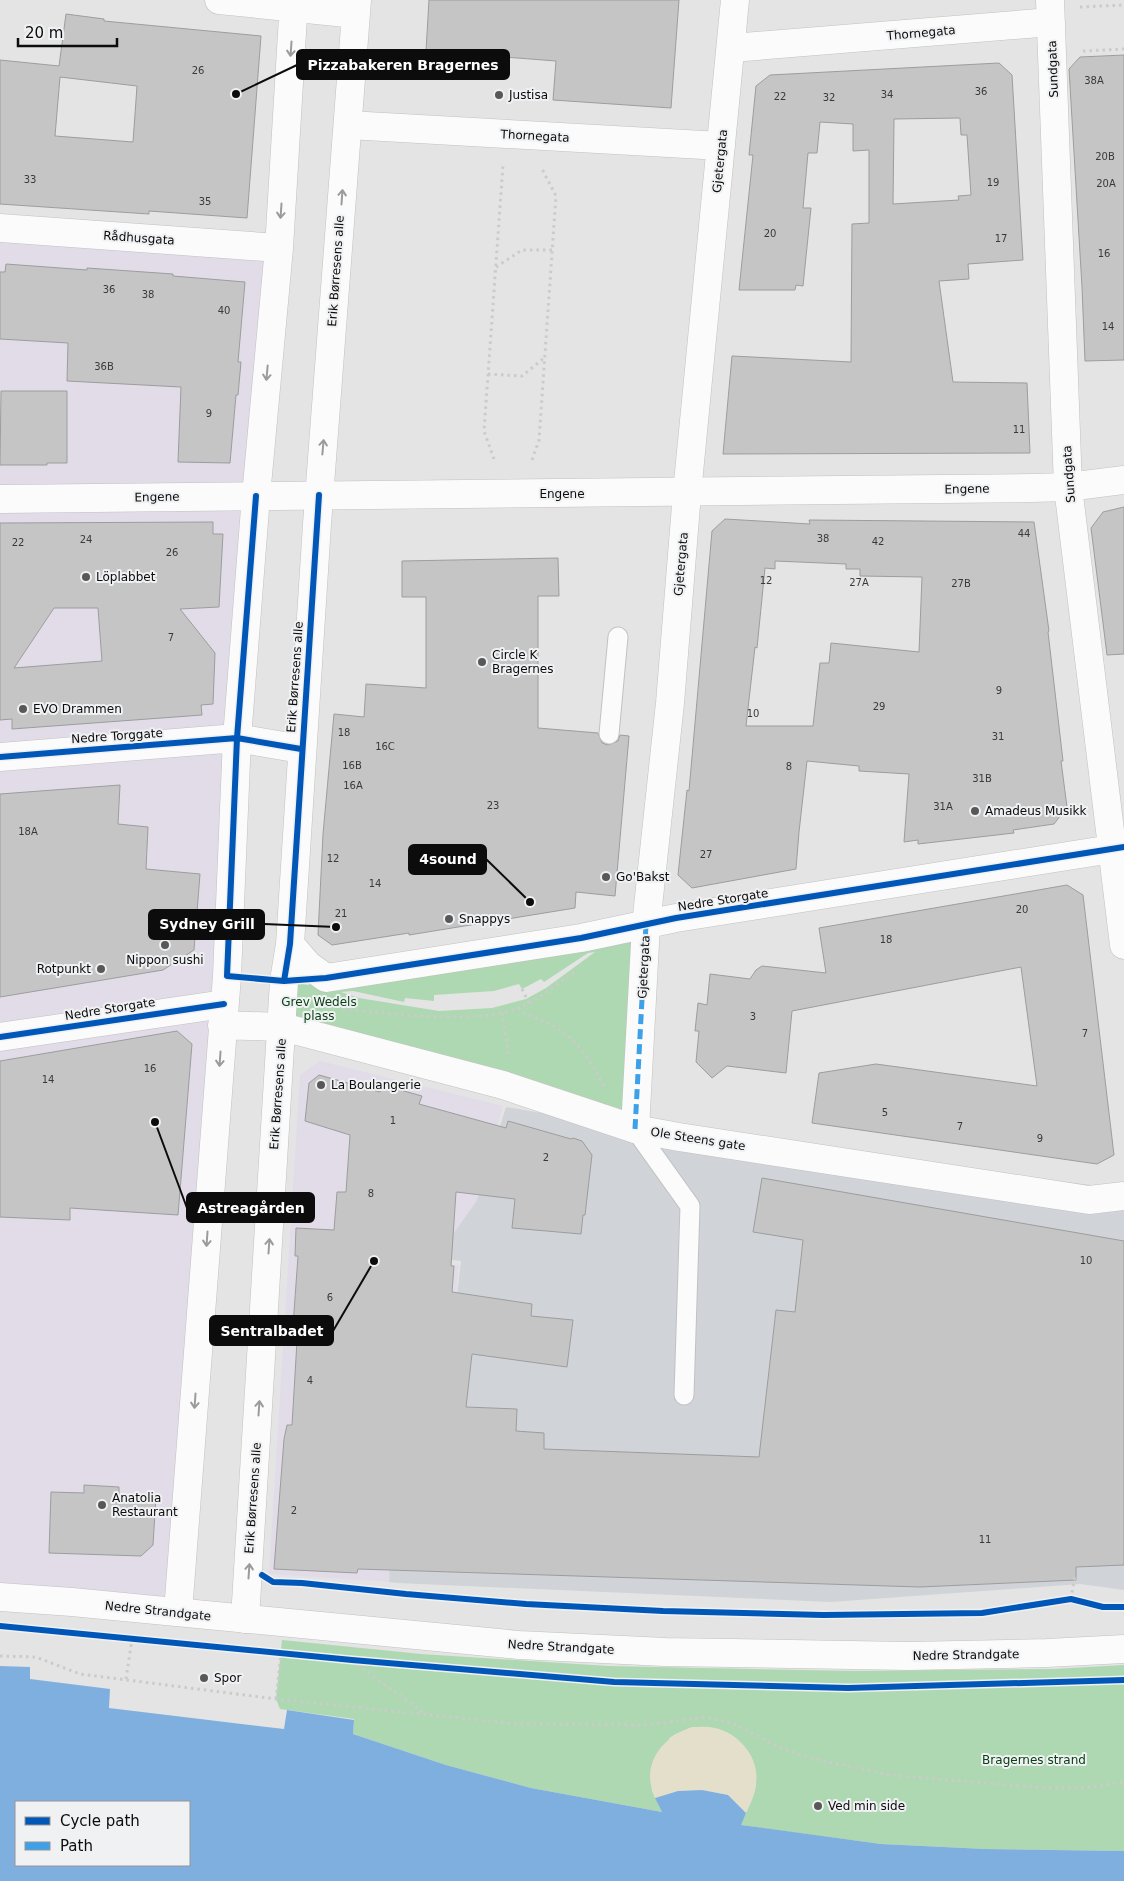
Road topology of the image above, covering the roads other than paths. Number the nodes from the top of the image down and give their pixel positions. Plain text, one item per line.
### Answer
1 (219, 0) edge
2 (735, 0) edge
3 (294, 4) edge
4 (357, 7) edge
5 (1051, 10) edge
6 (732, 48) junction
7 (348, 125) junction
8 (721, 146) junction
9 (0, 228) edge
10 (278, 248) junction
11 (1124, 480) edge
12 (1068, 487) junction
13 (687, 493) junction
14 (319, 495) junction
15 (256, 496) junction
16 (0, 499) edge
17 (618, 637) dead end
18 (609, 734) dead end
19 (237, 738) junction
20 (301, 749) junction
21 (0, 757) edge
22 (1118, 848) edge
23 (646, 925) junction
24 (290, 944) junction
25 (1124, 945) edge
26 (223, 1014) junction
27 (282, 1027) junction
28 (0, 1037) edge
29 (636, 1129) junction
30 (1124, 1196) edge
31 (684, 1395) dead end
32 (0, 1597) edge
33 (178, 1612) junction
34 (245, 1619) junction
35 (1124, 1649) edge

1 - 3 street
2 - 6 street, Gjetergata
3 - 4 street
3 -> 10 street
4 - 7 street, Erik Børresens alle
5 - 6 street, Thornegata
5 - 12 street, Sundgata
6 - 8 street, Gjetergata
7 - 8 street, Thornegata
14 -> 7 street, Erik Børresens alle
8 - 13 street, Gjetergata
9 - 10 street, Rådhusgata
10 -> 15 street
11 - 12 street, Engene
12 - 13 street, Engene
12 - 22 street, Sundgata
13 - 14 street, Engene
13 - 23 street, Gjetergata
14 - 15 street, Engene
14 - 20 street, Erik Børresens alle
15 - 16 street, Engene
15 - 19 street
17 - 18 lane
19 - 20 street, Nedre Torggate
19 - 21 street, Nedre Torggate
19 - 26 street
20 - 24 street, Erik Børresens alle
22 - 23 street, Nedre Storgate
22 - 25 street, Sundgata
23 - 24 street, Nedre Storgate
23 - 29 street, Gjetergata
24 - 27 street, Erik Børresens alle
26 - 27 street, Nedre Storgate
26 - 28 street, Nedre Storgate
26 -> 33 street
27 - 29 street, Ole Steens gate
34 -> 27 street, Erik Børresens alle
29 - 30 street, Ole Steens gate
29 - 31 lane
32 - 33 street, Nedre Strandgate
33 - 34 street, Nedre Strandgate
34 - 35 street, Nedre Strandgate

